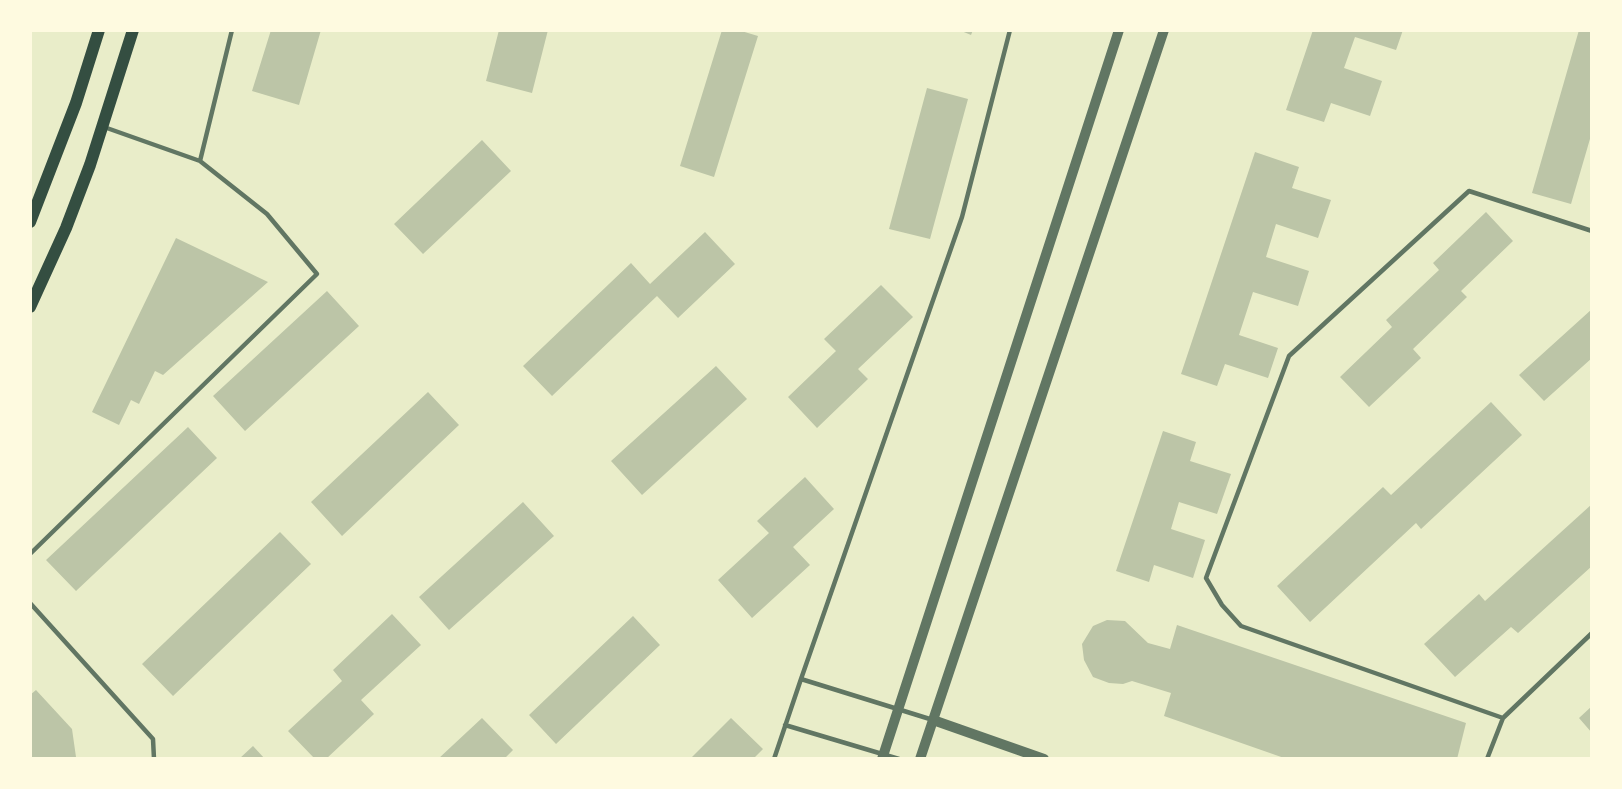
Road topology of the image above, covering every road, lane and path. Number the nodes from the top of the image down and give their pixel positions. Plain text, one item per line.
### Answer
1 (99, 30) edge
2 (133, 30) edge
3 (232, 30) edge
4 (1010, 30) edge
5 (1119, 30) edge
6 (1164, 30) edge
7 (104, 126) junction
8 (200, 161) junction
9 (30, 222) edge
10 (1592, 231) edge
11 (30, 307) edge
12 (30, 554) edge
13 (30, 603) edge
14 (1592, 633) edge
15 (801, 679) junction
16 (897, 710) junction
17 (1503, 718) junction
18 (933, 720) junction
19 (785, 725) junction
20 (883, 757) edge
21 (154, 759) edge
22 (774, 759) edge
23 (899, 759) edge
24 (920, 759) edge
25 (1044, 759) edge
26 (1487, 759) edge

1 - 9 main road
2 - 7 main road
3 - 8 lane
4 - 15 lane
5 - 16 street
6 - 18 street
7 - 8 lane
7 - 11 main road
8 - 12 lane
10 - 17 lane
13 - 21 lane
14 - 17 lane
15 - 16 lane
15 - 19 lane
16 - 18 lane
16 - 20 street
17 - 26 lane
18 - 24 street
18 - 25 street
19 - 20 lane
19 - 22 lane
20 - 23 lane

